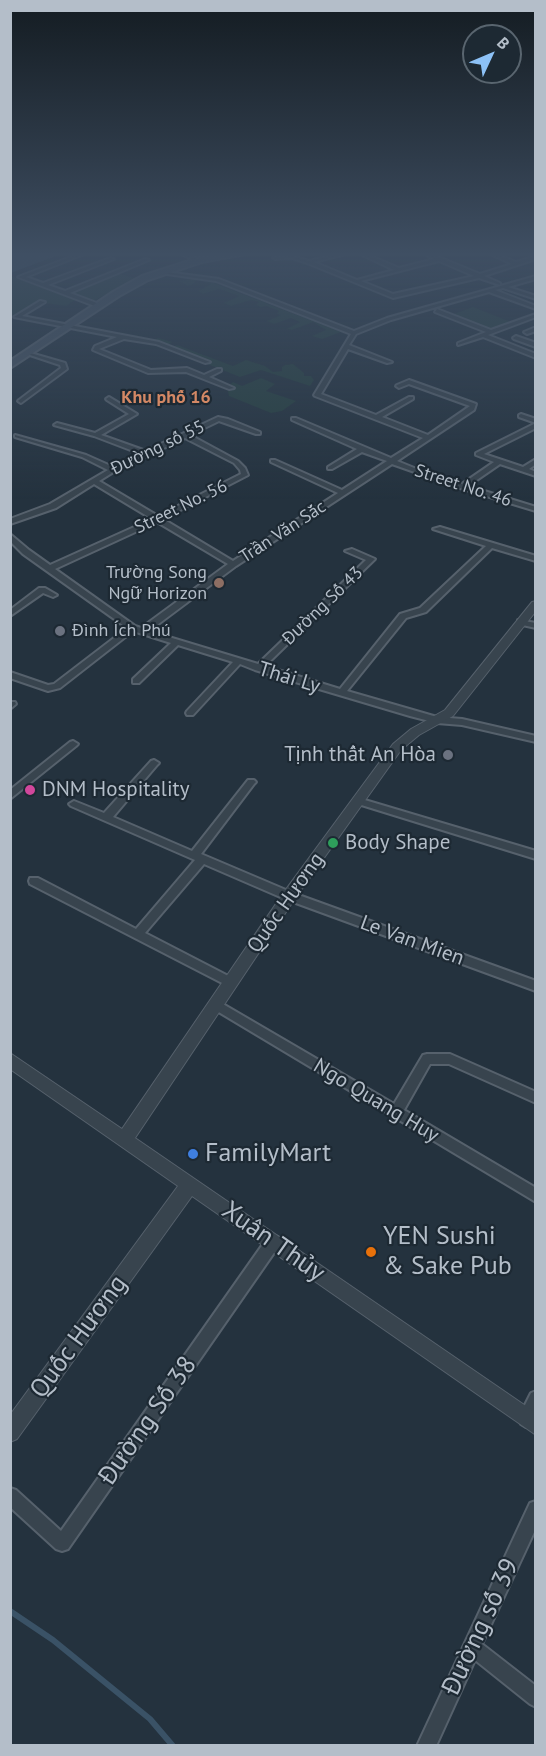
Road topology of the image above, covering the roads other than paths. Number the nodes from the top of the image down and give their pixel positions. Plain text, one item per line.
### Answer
1 (55, 335) edge
2 (118, 335) edge
3 (353, 335) edge
4 (483, 335) joint
5 (124, 336) junction
6 (516, 338) dead end
7 (460, 344) dead end
8 (536, 345) edge
9 (346, 346) junction
10 (29, 353) junction
11 (536, 356) edge
12 (389, 362) dead end
13 (10, 365) edge
14 (188, 370) junction
15 (219, 370) dead end
16 (205, 377) junction
17 (399, 386) dead end
18 (231, 388) dead end
19 (411, 398) dead end
20 (109, 399) dead end
21 (21, 401) dead end
22 (521, 416) dead end
23 (376, 418) junction
24 (294, 419) dead end
25 (536, 423) edge
26 (57, 425) dead end
27 (258, 433) dead end
28 (96, 435) junction
29 (185, 435) junction
30 (17, 436) dead end
31 (427, 437) junction
32 (362, 449) junction
33 (147, 454) junction
34 (273, 461) dead end
35 (499, 461) junction
36 (536, 461) edge
37 (391, 462) junction
38 (330, 468) dead end
39 (113, 470) junction
40 (523, 470) junction
41 (536, 474) edge
42 (93, 481) junction
43 (462, 487) junction
44 (343, 493) junction
45 (536, 509) edge
46 (158, 519) junction
47 (10, 522) edge
48 (437, 529) dead end
49 (10, 536) edge
50 (490, 546) junction
51 (349, 551) dead end
52 (536, 559) edge
53 (233, 564) junction
54 (48, 569) junction
55 (53, 595) dead end
56 (536, 604) edge
57 (10, 614) edge
58 (521, 622) junction
59 (128, 625) junction
60 (536, 626) edge
61 (143, 631) junction
62 (176, 642) junction
63 (237, 662) junction
64 (258, 669) junction
65 (10, 675) edge
66 (136, 681) dead end
67 (341, 693) junction
68 (190, 713) dead end
69 (437, 720) junction
70 (536, 739) edge
71 (73, 744) dead end
72 (154, 763) dead end
73 (251, 782) dead end
74 (10, 796) edge
75 (358, 801) junction
76 (74, 804) dead end
77 (106, 818) junction
78 (536, 855) edge
79 (198, 857) junction
80 (34, 881) dead end
81 (289, 896) junction
82 (138, 934) junction
83 (230, 982) junction
84 (536, 986) edge
85 (216, 1005) junction
86 (10, 1060) edge
87 (536, 1098) edge
88 (396, 1112) junction
89 (126, 1139) junction
90 (190, 1184) junction
91 (536, 1196) edge
92 (273, 1242) junction
93 (536, 1398) edge
94 (531, 1422) edge
95 (10, 1432) edge
96 (10, 1496) edge
97 (536, 1509) edge
98 (472, 1647) junction
99 (536, 1698) edge
100 (426, 1746) edge

1 - 10 main road
2 - 5 street
3 - 9 street
4 - 7 street
4 - 11 street
5 - 14 street
5 - 14 street
6 - 8 street
9 - 12 street
9 - 23 street
10 - 13 main road
10 - 21 street
14 - 16 street
15 - 16 street
16 - 18 street
17 - 31 street, Trần Văn Sắc
19 - 23 street
20 - 28 street, Đường số 55
22 - 25 street
23 - 31 street
24 - 32 street, Street No. 46
25 - 35 street
26 - 28 street
27 - 29 street, Đường số 55
28 - 33 street
29 - 33 street, Đường số 55
29 - 46 street, Street No. 56
30 - 39 street
31 - 37 street, Trần Văn Sắc
32 - 37 street, Street No. 46
32 - 38 street
33 - 39 street, Đường số 55
34 - 44 street
35 - 40 street
35 - 43 street
36 - 40 street
37 - 43 street, Street No. 46
37 - 44 street, Trần Văn Sắc
39 - 42 street, Đường số 55
40 - 41 street
42 - 46 street
42 - 47 street, Đường số 55
43 - 45 street, Street No. 46
44 - 53 street, Trần Văn Sắc
46 - 53 street
46 - 54 street, Street No. 56
48 - 50 street
49 - 54 street, Thái Ly
50 - 52 street
50 - 67 street
51 - 64 street, Đường Số 43
53 - 61 street, Trần Văn Sắc
54 - 59 street, Thái Ly
55 - 57 street
56 - 58 street, Quốc Hương
58 - 60 street
58 - 69 street, Quốc Hương
59 - 61 street, Thái Ly
59 - 65 street
61 - 62 street, Thái Ly
62 - 63 street, Thái Ly
62 - 66 street
63 - 64 street, Thái Ly
63 - 68 street
64 - 67 street, Thái Ly
67 - 69 street, Thái Ly
69 - 70 street, Thái Ly
69 - 75 street, Quốc Hương
71 - 74 street
72 - 77 street
73 - 79 street
75 - 78 street
75 - 81 street, Quốc Hương
76 - 77 street, Le Van Mien
77 - 79 street, Le Van Mien
79 - 81 street, Le Van Mien
79 - 82 street
80 - 82 street
81 - 83 street, Quốc Hương
81 - 84 street, Le Van Mien
82 - 83 street
83 - 85 street, Quốc Hương
85 - 88 street, Ngo Quang Huy
85 - 89 street, Quốc Hương
86 - 89 street, Xuân Thủy
87 - 88 street
88 - 91 street, Ngo Quang Huy
89 - 90 street, Xuân Thủy
90 - 92 street, Xuân Thủy
90 - 95 street, Quốc Hương
92 - 94 street, Xuân Thủy
92 - 96 street, Đường Số 38
93 - 94 street
97 - 98 street, Đường số 39
98 - 99 street
98 - 100 street, Đường số 39

